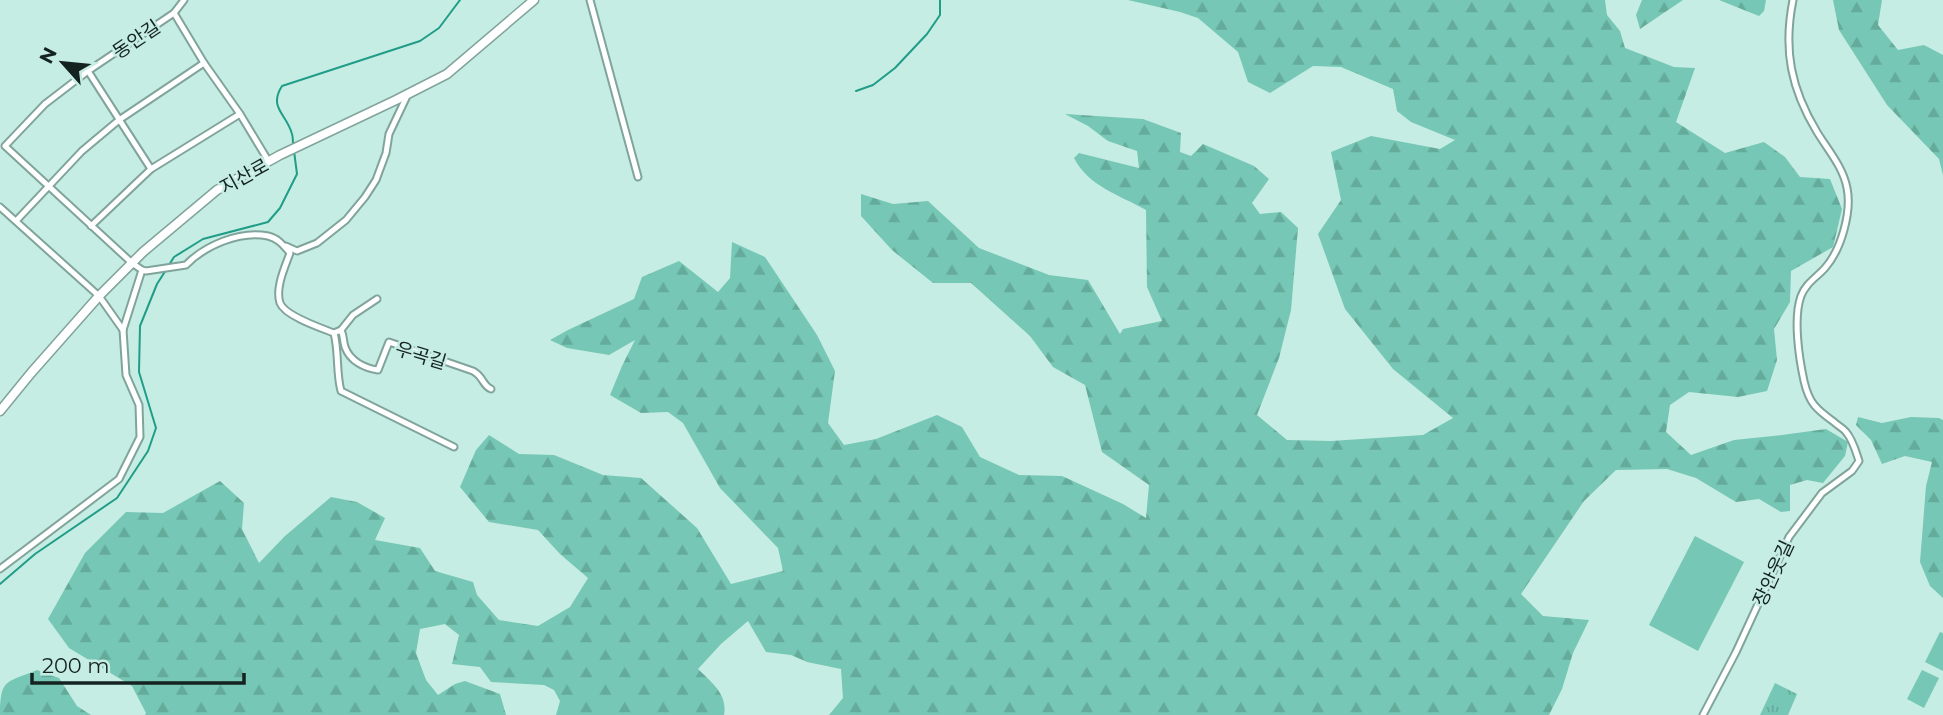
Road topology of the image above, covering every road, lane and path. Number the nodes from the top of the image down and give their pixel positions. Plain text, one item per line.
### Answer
1 (184, 0) edge
2 (534, 0) edge
3 (590, 0) edge
4 (1793, 0) edge
5 (174, 13) junction
6 (204, 63) junction
7 (88, 71) junction
8 (408, 93) junction
9 (240, 114) junction
10 (119, 120) junction
11 (269, 162) junction
12 (151, 169) junction
13 (638, 177) dead end
14 (48, 187) junction
15 (0, 207) edge
16 (16, 221) junction
17 (91, 226) junction
18 (280, 242) junction
19 (132, 263) junction
20 (144, 270) junction
21 (99, 296) junction
22 (377, 299) dead end
23 (123, 330) junction
24 (341, 330) junction
25 (334, 334) junction
26 (491, 389) dead end
27 (0, 411) edge
28 (454, 447) dead end
29 (0, 569) edge
30 (1703, 715) edge

1 - 5 street
2 - 8 main road, 지산로
3 - 13 street
4 - 30 street, 장안웃길
5 - 6 street, 동안길
5 - 7 street, 동안길
6 - 9 street, 동안길
6 - 10 street
7 - 10 street
7 - 14 street, 동안길
8 - 11 main road, 지산로
8 - 18 street
9 - 11 street, 동안길
9 - 12 street
10 - 12 street
10 - 14 street
11 - 19 main road, 지산로
12 - 17 street
14 - 16 street
14 - 17 street, 동안길
15 - 16 street
16 - 21 street
17 - 19 street, 동안길
18 - 20 street
18 - 25 street
19 - 20 street
19 - 21 main road, 지산로
20 - 23 street
21 - 23 street
21 - 27 main road, 지산로
22 - 24 street
23 - 29 street
24 - 25 street
24 - 26 street, 우곡길
25 - 28 street

